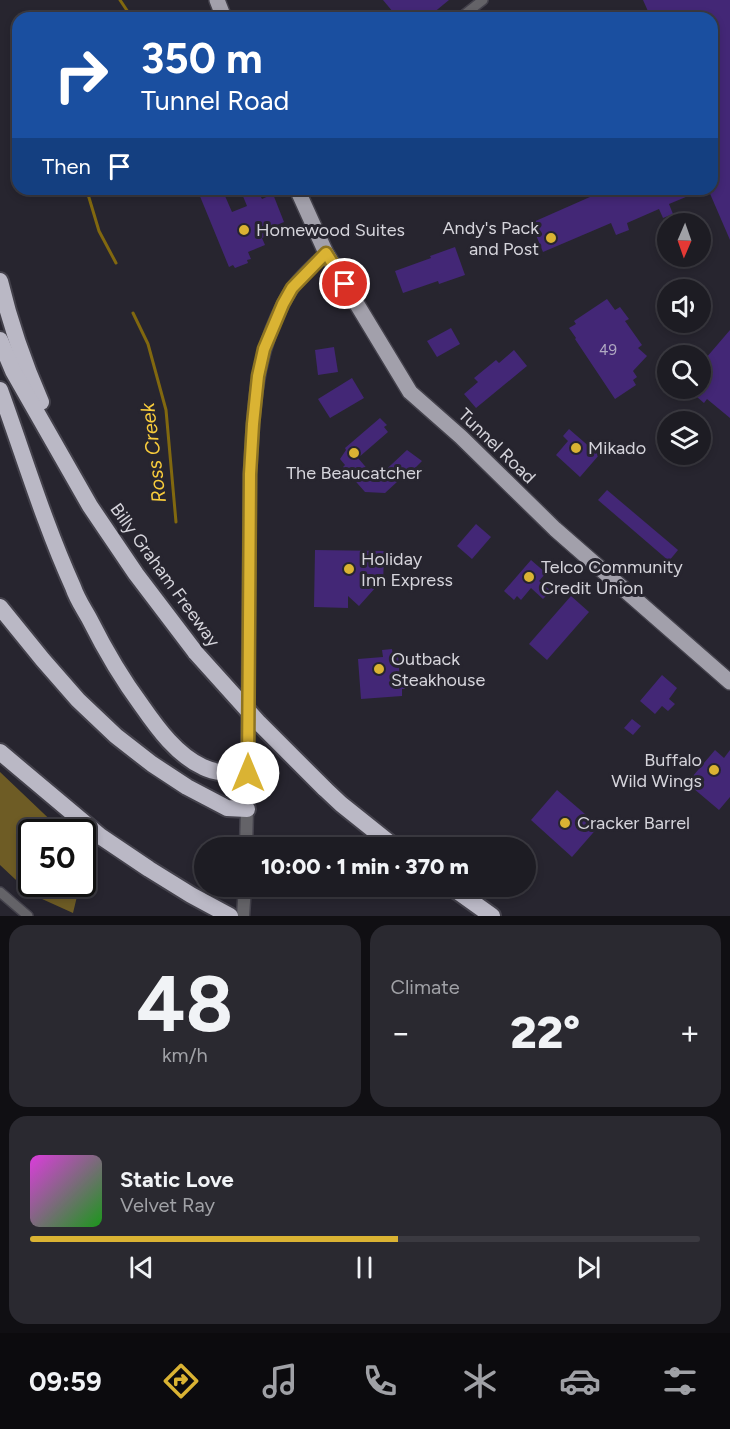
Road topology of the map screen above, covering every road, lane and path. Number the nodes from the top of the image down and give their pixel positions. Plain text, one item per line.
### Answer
1 (483, 0) edge
2 (468, 12) edge
3 (300, 195) edge
4 (326, 253) junction
5 (0, 281) edge
6 (0, 340) edge
7 (0, 390) edge
8 (52, 437) junction
9 (0, 607) edge
10 (730, 682) edge
11 (0, 752) edge
12 (248, 773) junction
13 (247, 809) junction
14 (246, 837) edge
15 (382, 837) edge
16 (0, 892) edge
17 (244, 897) edge
18 (465, 897) edge
19 (28, 916) edge
20 (230, 916) edge
21 (243, 916) edge
22 (492, 916) edge

1 - 2 street
3 - 4 main road, Tunnel Road
4 - 10 main road, Tunnel Road
4 - 12 main road
5 - 8 highway
6 - 8 highway, Billy Graham Freeway
7 - 12 highway
8 - 15 highway, Billy Graham Freeway, bridge
9 - 13 highway
11 - 20 highway
12 - 13 main road
13 - 14 street
16 - 19 street
17 - 21 street
18 - 22 highway

